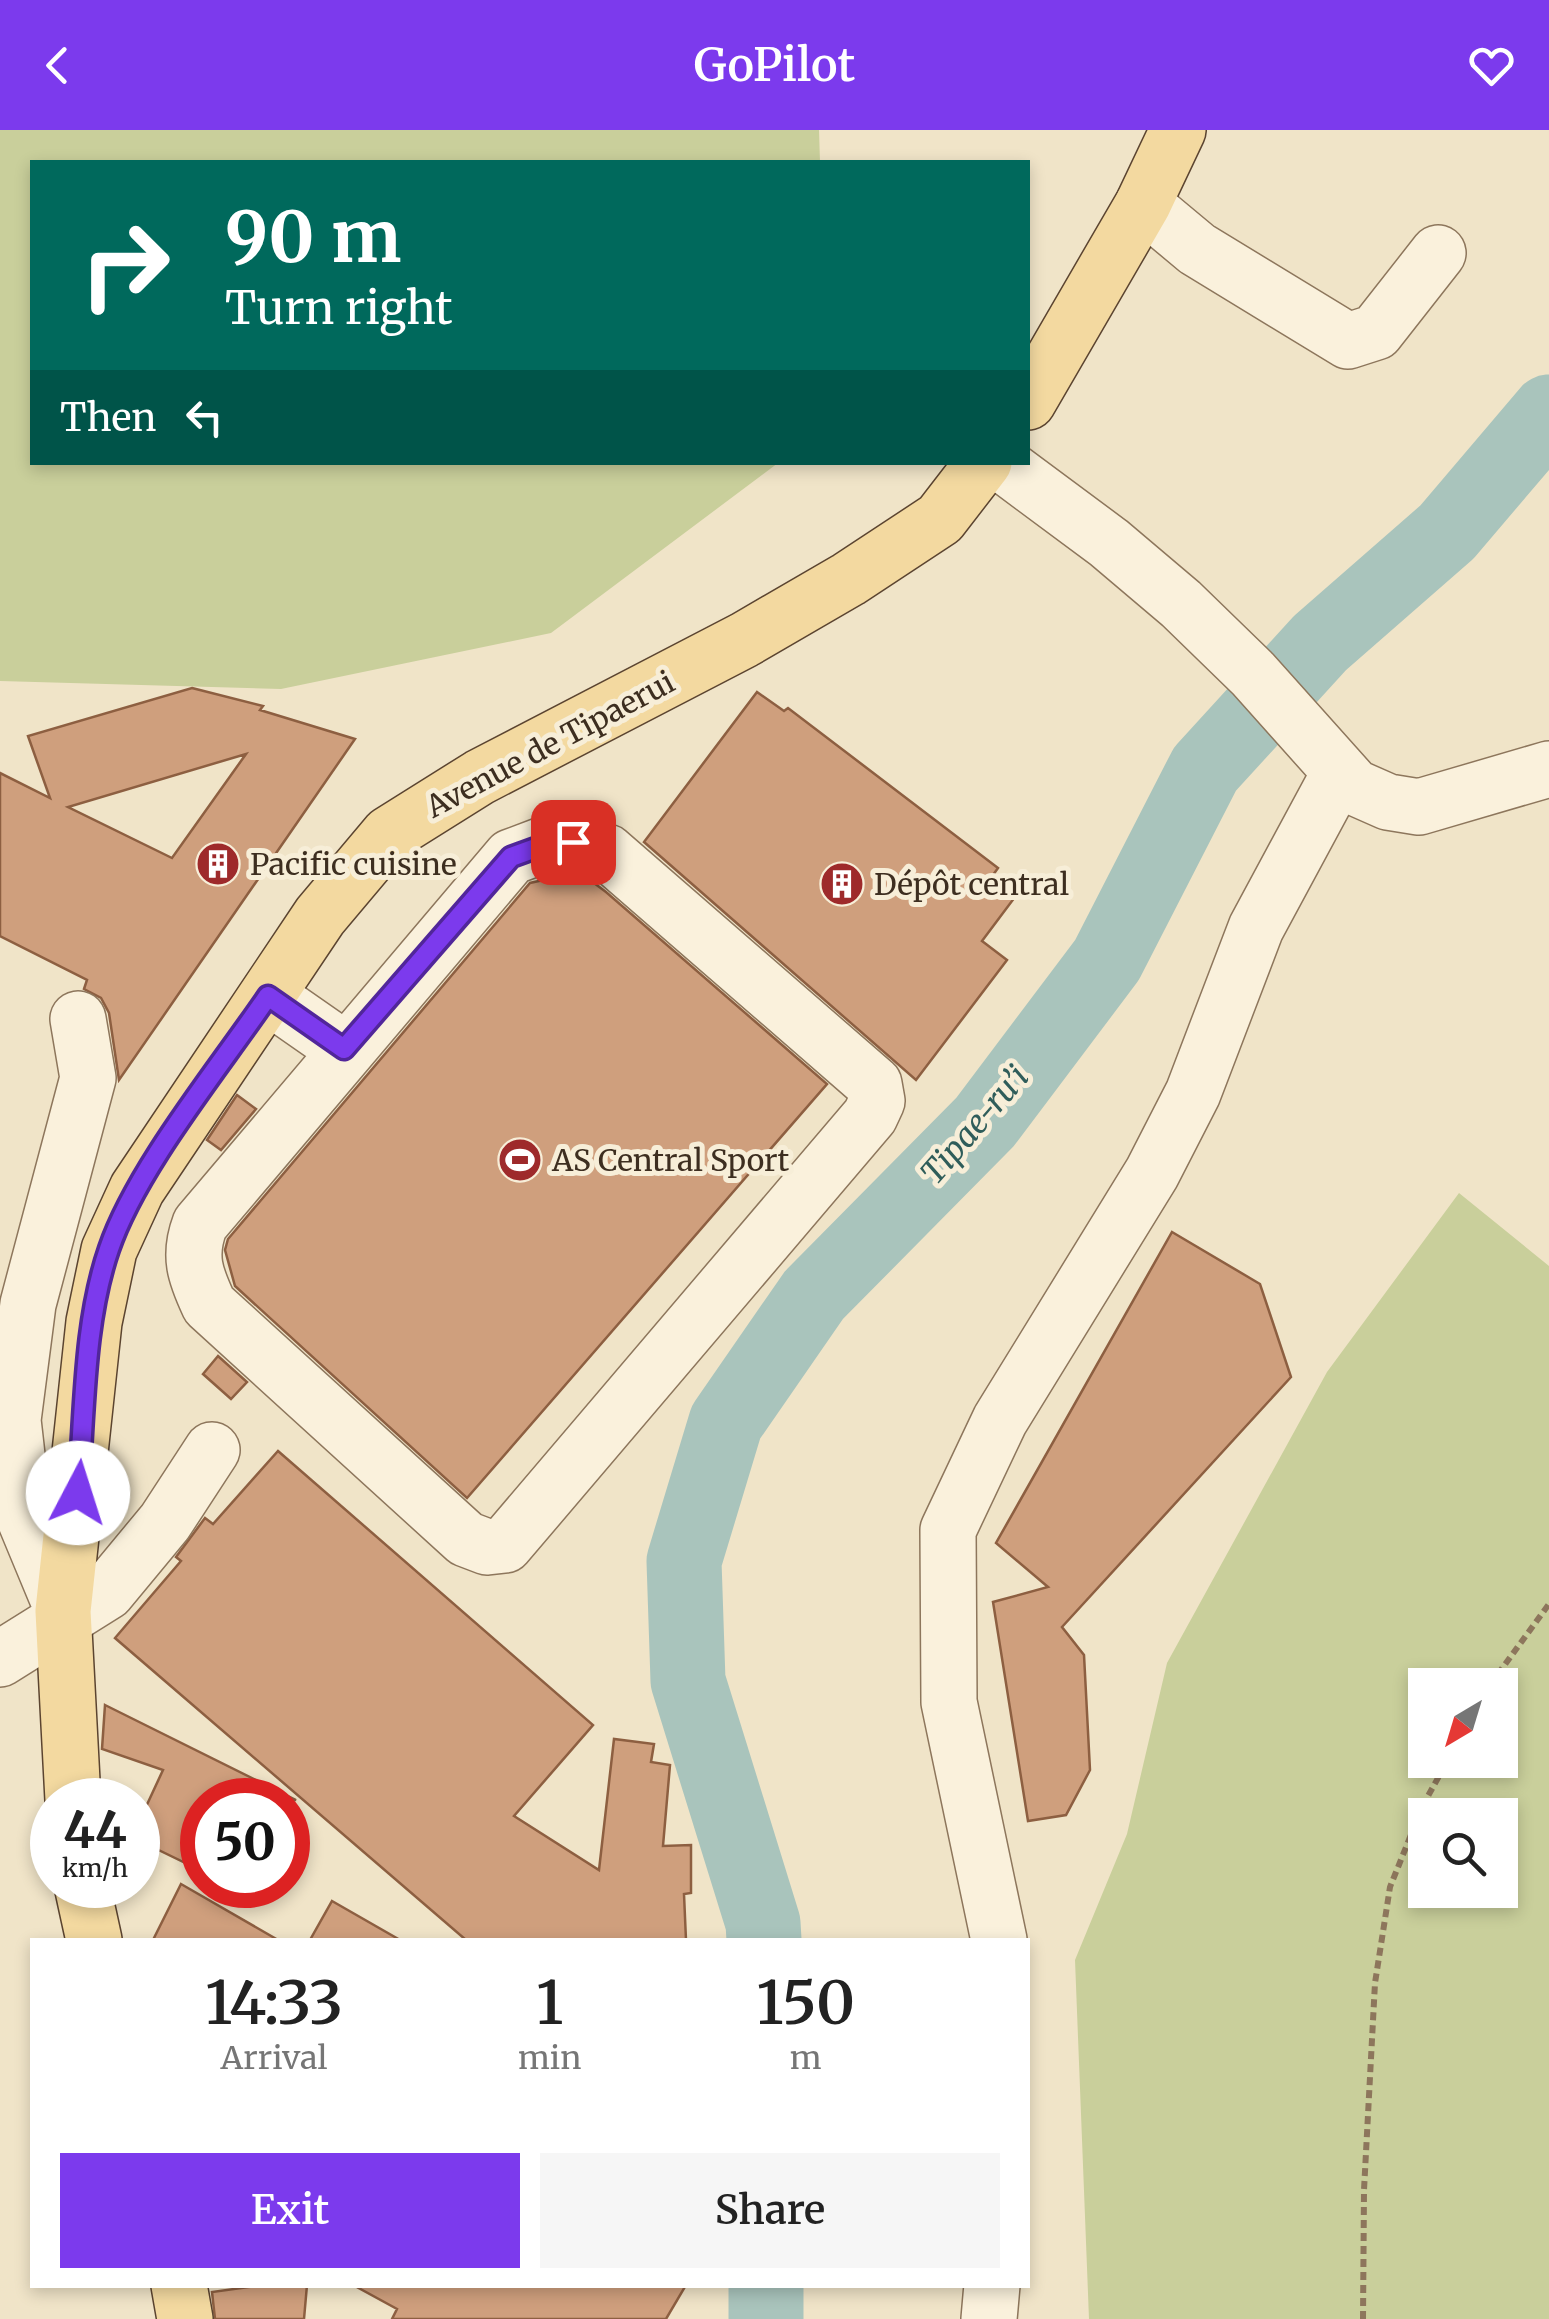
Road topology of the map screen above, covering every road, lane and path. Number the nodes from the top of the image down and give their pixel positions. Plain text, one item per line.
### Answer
1 (1178, 130) edge
2 (1143, 204) junction
3 (1438, 252) dead end
4 (1030, 399) edge
5 (982, 465) edge
6 (1004, 465) edge
7 (1326, 757) junction
8 (1549, 769) edge
9 (268, 996) junction
10 (78, 1019) dead end
11 (344, 1049) junction
12 (212, 1450) dead end
13 (1549, 1604) edge
14 (63, 1616) junction
15 (0, 1658) edge
16 (1502, 1668) edge
17 (72, 1778) edge
18 (1438, 1778) edge
19 (87, 1908) edge
20 (94, 1938) edge
21 (998, 1938) edge
22 (180, 2288) edge
23 (992, 2288) edge
24 (185, 2319) edge
25 (989, 2319) edge
26 (1363, 2319) edge

1 - 2 main road
2 - 3 street
2 - 4 main road
5 - 9 main road, Avenue de Tipaerui
6 - 7 street
7 - 8 street
7 - 21 street
9 - 11 street
9 - 14 main road, Avenue de Tipaerui
10 - 14 street
11 - 11 street
12 - 14 street
13 - 16 path
14 - 15 street
14 - 17 main road, Avenue de Tipaerui
18 - 26 path
19 - 20 main road
22 - 24 main road
23 - 25 street

